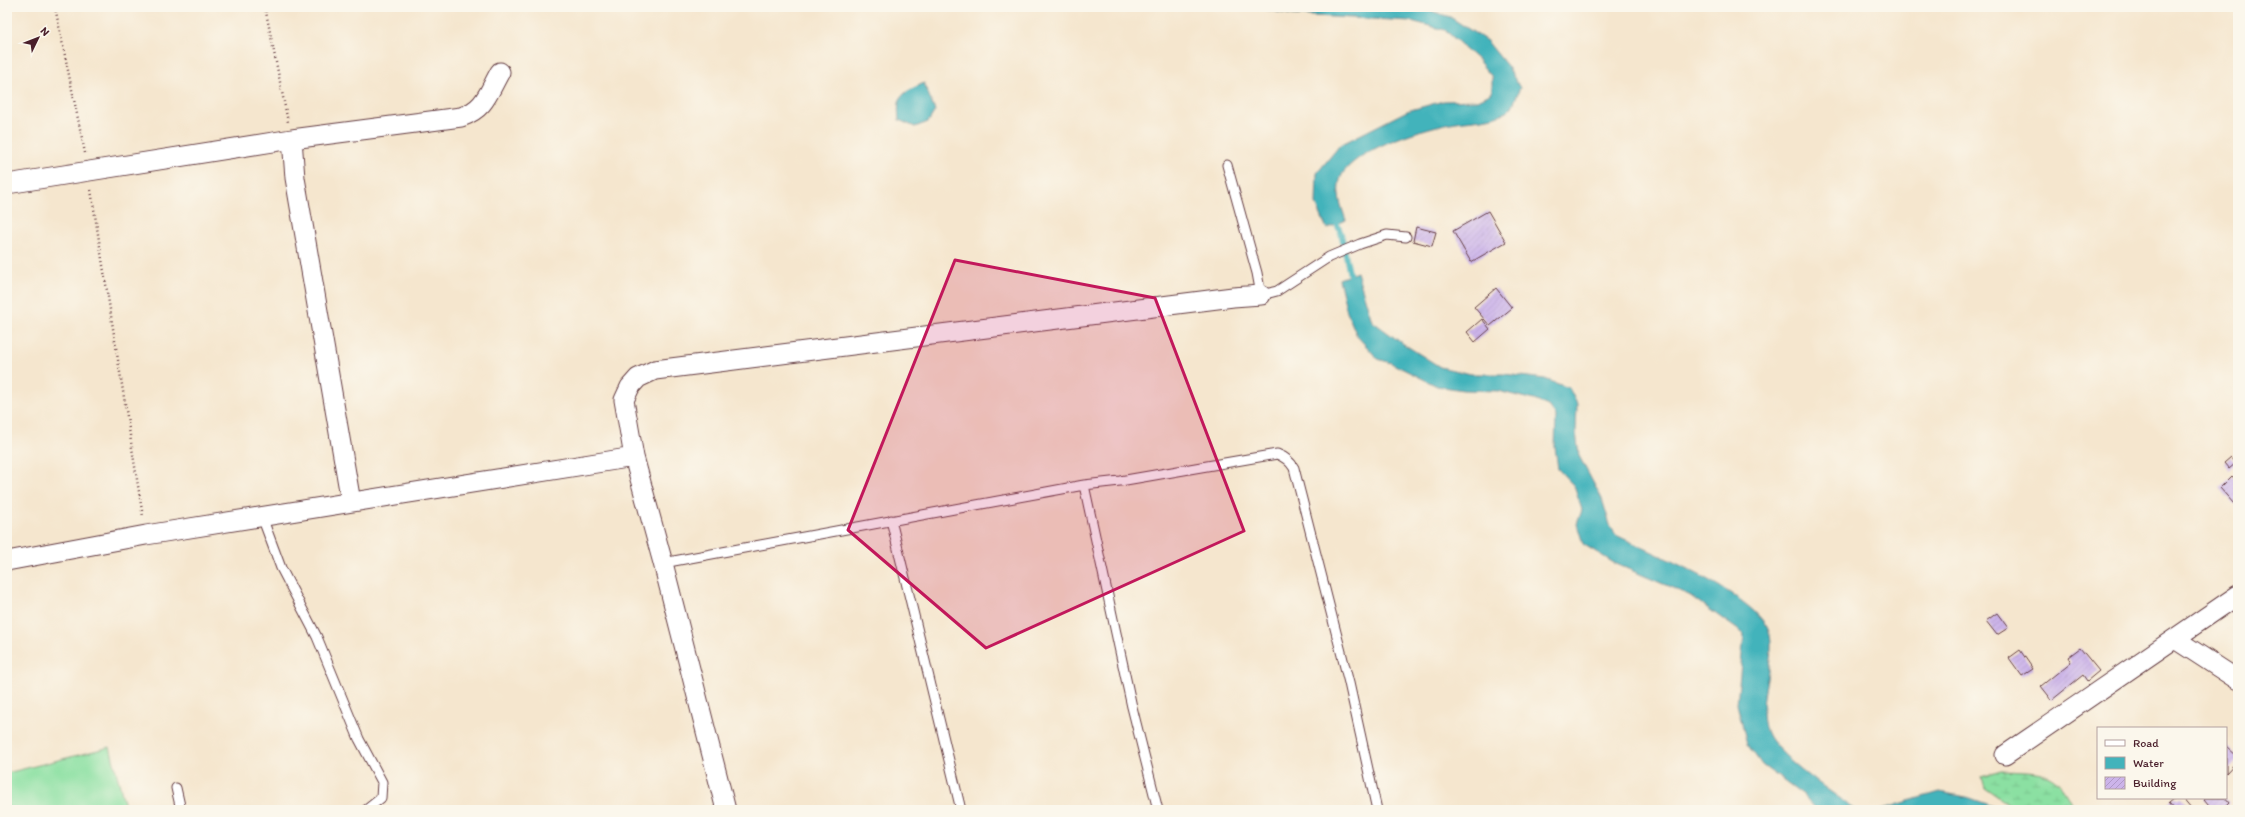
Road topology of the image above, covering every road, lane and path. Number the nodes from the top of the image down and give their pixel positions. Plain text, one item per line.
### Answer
1 (55, 7) edge
2 (264, 7) edge
3 (500, 72) dead end
4 (292, 139) junction
5 (1227, 165) dead end
6 (88, 171) junction
7 (7, 184) edge
8 (1406, 237) dead end
9 (1261, 295) junction
10 (634, 457) junction
11 (1084, 485) junction
12 (351, 502) junction
13 (262, 517) junction
14 (891, 520) junction
15 (146, 535) junction
16 (7, 561) edge
17 (663, 563) junction
18 (2238, 595) edge
19 (2175, 639) junction
20 (2238, 680) edge
21 (2005, 755) dead end
22 (176, 788) dead end
23 (181, 810) edge
24 (366, 810) edge
25 (726, 810) edge
26 (961, 810) edge
27 (1158, 810) edge
28 (1377, 810) edge

1 - 6 path
2 - 4 path
3 - 4 street
4 - 6 street
4 - 12 street
5 - 9 lane
6 - 7 street
6 - 15 path
8 - 9 lane
9 - 10 street
10 - 12 street
10 - 17 street
11 - 14 lane
11 - 27 lane
11 - 28 lane
12 - 13 street
13 - 15 street
13 - 24 lane
14 - 17 lane
14 - 26 lane
15 - 16 street
17 - 25 street
18 - 19 street
19 - 20 street
19 - 21 street
22 - 23 lane

